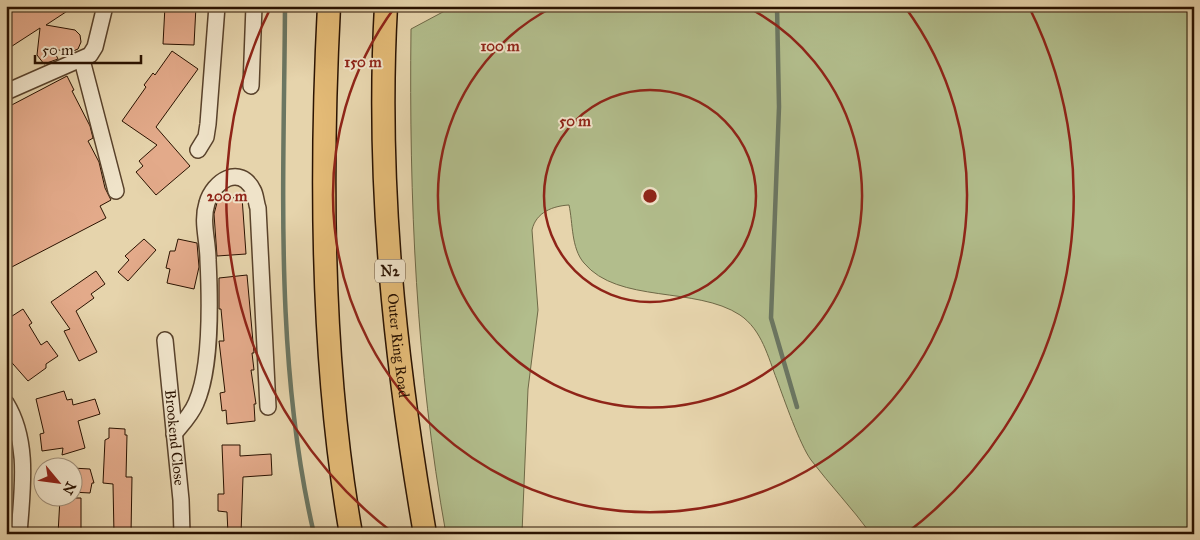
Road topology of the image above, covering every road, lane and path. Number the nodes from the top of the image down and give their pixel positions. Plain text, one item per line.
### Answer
1 (105, 6) edge
2 (217, 6) edge
3 (254, 6) edge
4 (329, 6) edge
5 (386, 6) edge
6 (82, 60) junction
7 (251, 86) dead end
8 (6, 92) edge
9 (198, 150) dead end
10 (116, 191) dead end
11 (165, 340) dead end
12 (6, 403) edge
13 (268, 407) dead end
14 (174, 434) junction
15 (20, 534) edge
16 (182, 534) edge
17 (351, 534) edge
18 (425, 534) edge

1 - 6 street
2 - 9 street
3 - 7 street
4 - 17 highway
5 - 18 highway, Outer Ring Road / N2
6 - 8 street
6 - 10 street
11 - 14 street, Brookend Close
12 - 15 street
13 - 14 street
14 - 16 street, Brookend Close

